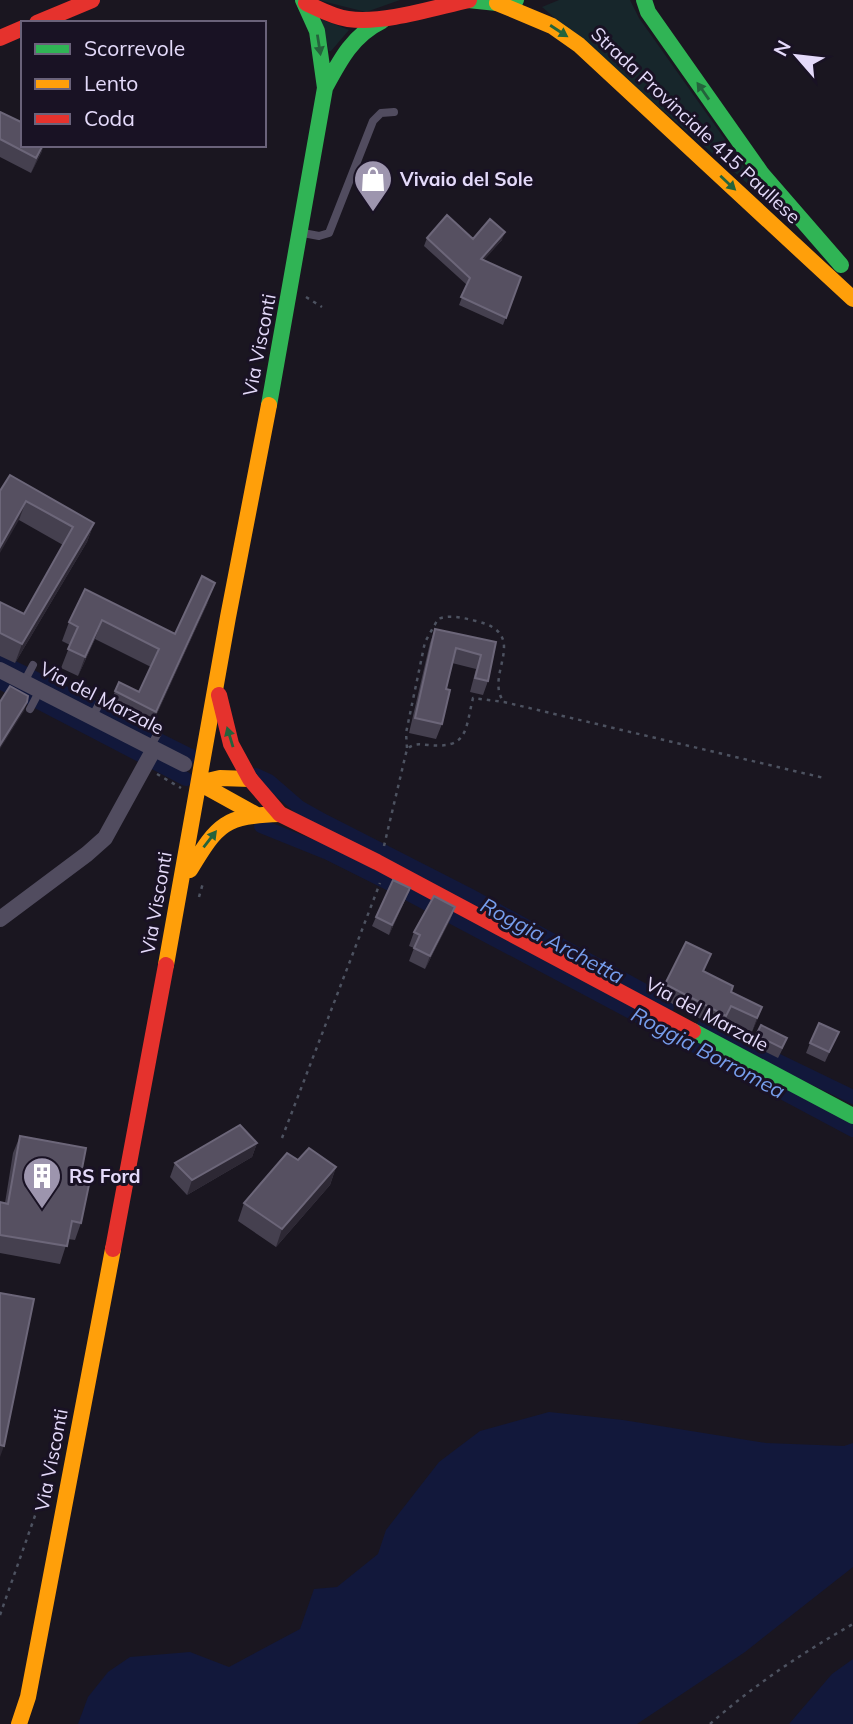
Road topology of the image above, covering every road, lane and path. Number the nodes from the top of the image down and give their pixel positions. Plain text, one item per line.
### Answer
1 (92, 0) edge
2 (469, 0) edge
3 (518, 0) edge
4 (644, 0) edge
5 (305, 2) edge
6 (497, 3) junction
7 (405, 12) junction
8 (42, 21) edge
9 (21, 30) edge
10 (0, 38) edge
11 (325, 88) junction
12 (394, 112) dead end
13 (300, 233) junction
14 (853, 278) edge
15 (853, 299) edge
16 (33, 665) dead end
17 (0, 670) edge
18 (24, 682) junction
19 (216, 685) junction
20 (40, 690) junction
21 (102, 699) dead end
22 (504, 702) junction
23 (30, 709) edge
24 (92, 717) junction
25 (154, 743) junction
26 (407, 748) junction
27 (184, 764) dead end
28 (824, 778) dead end
29 (250, 779) junction
30 (200, 783) junction
31 (255, 814) junction
32 (280, 814) junction
33 (384, 845) dead end
34 (182, 883) junction
35 (379, 886) dead end
36 (0, 919) edge
37 (853, 1116) edge
38 (282, 1138) dead end
39 (68, 1486) junction
40 (0, 1615) edge
41 (853, 1624) edge
42 (19, 1724) edge
43 (710, 1724) edge

1 - 8 main road
2 - 6 main road
2 - 7 main road
3 - 6 main road
14 -> 4 main road, Strada Provinciale 415 Paullese
5 - 7 main road
5 -> 11 main road
6 -> 15 main road, Strada Provinciale 415 Paullese
7 - 11 main road
9 - 10 main road
11 - 13 main road, Via Visconti
12 - 13 lane
13 - 19 main road, Via Visconti
16 - 18 lane
17 - 18 street, Via del Marzale
18 - 20 street, Via del Marzale
29 -> 19 main road, Via del Marzale
19 - 30 main road, Via Visconti
20 - 23 lane
20 - 24 street, Via del Marzale
21 - 24 lane
22 - 26 path
22 - 26 path
22 - 28 path
24 - 25 street, Via del Marzale
25 - 27 street, Via del Marzale
25 - 36 street
26 - 33 path
29 - 30 main road
29 - 32 main road, Via del Marzale
30 - 31 main road, Via del Marzale
30 - 34 main road, Via Visconti
31 - 32 main road, Via del Marzale
34 -> 31 main road, Via del Marzale
32 - 37 main road, Via del Marzale
34 - 39 main road, Via Visconti
35 - 38 path
39 - 40 path
39 - 42 main road, Via Visconti
41 - 43 path

